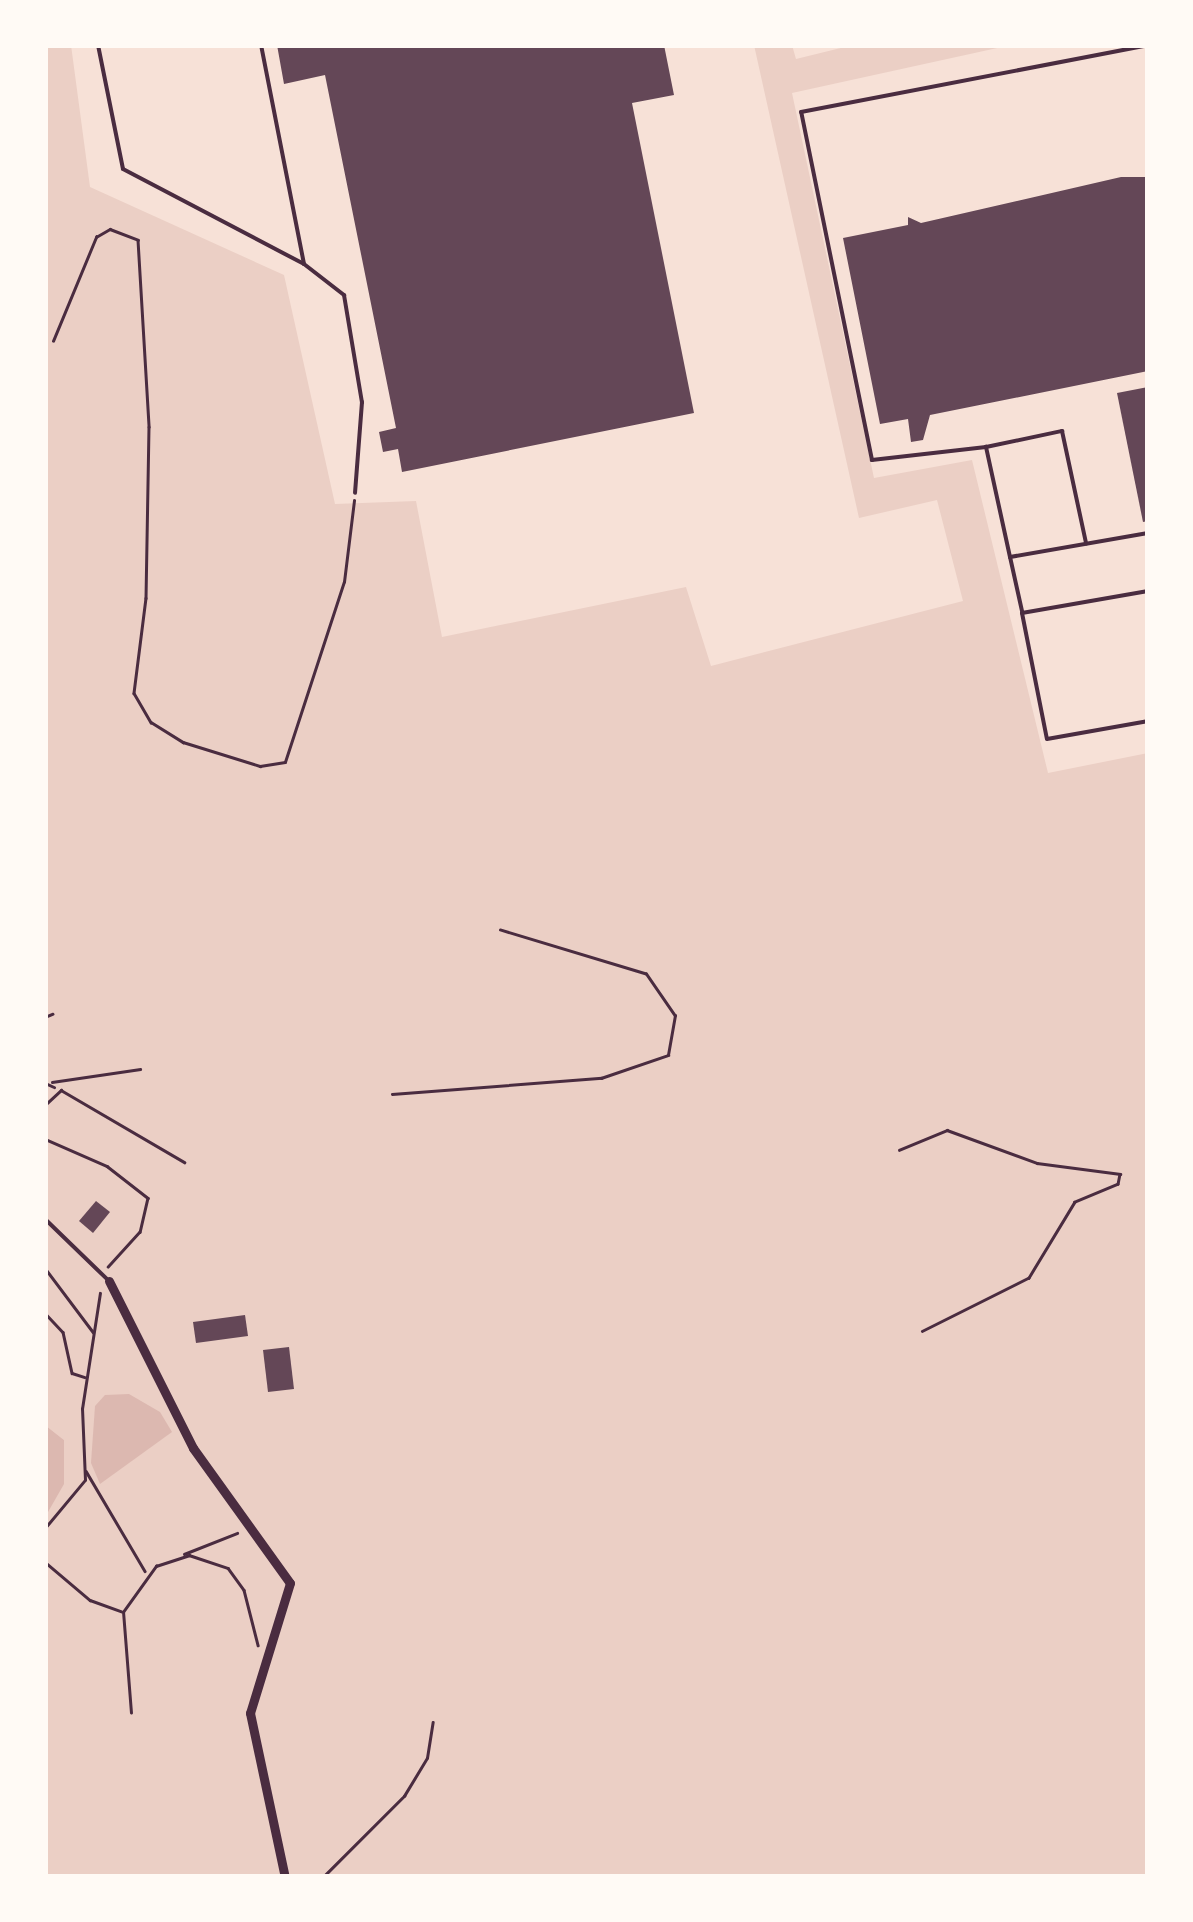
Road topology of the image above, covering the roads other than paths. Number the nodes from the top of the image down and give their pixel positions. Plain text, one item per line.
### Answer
1 (98, 45) edge
2 (261, 45) edge
3 (1148, 45) edge
4 (304, 264) junction
5 (986, 448) junction
6 (354, 493) road end
7 (1148, 532) edge
8 (1086, 544) junction
9 (1010, 557) junction
10 (1148, 590) edge
11 (1022, 613) junction
12 (1148, 720) edge
13 (45, 1219) edge
14 (106, 1277) joint
15 (285, 1877) edge

1 - 4 lane
2 - 4 lane
3 - 5 lane
4 - 6 lane
5 - 8 lane
5 - 9 lane
7 - 8 lane
8 - 9 lane
9 - 11 lane
10 - 11 lane
11 - 12 lane
13 - 14 lane
14 - 15 street

